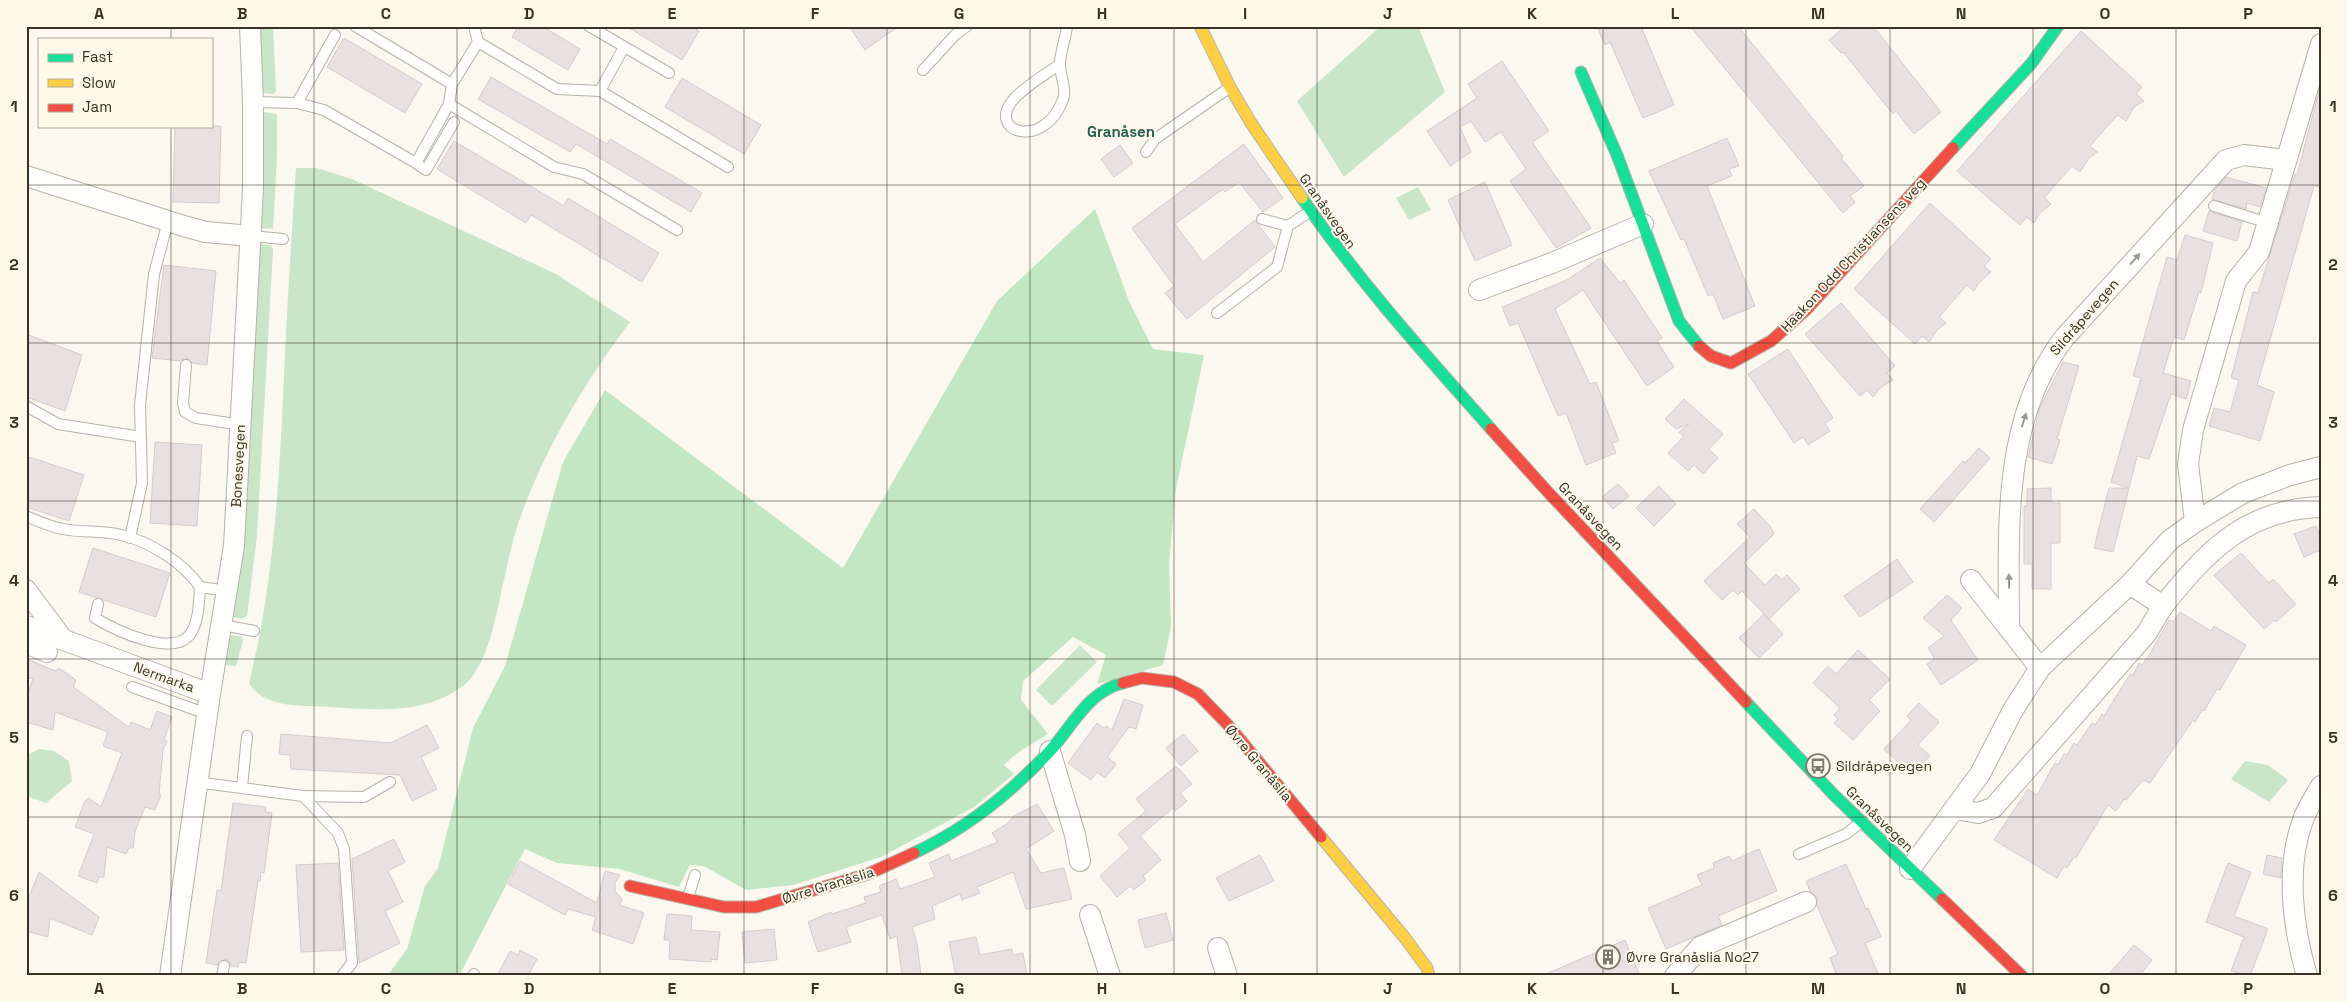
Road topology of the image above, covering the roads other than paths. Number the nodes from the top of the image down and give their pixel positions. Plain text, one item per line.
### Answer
1 (250, 26) edge
2 (355, 26) edge
3 (474, 26) edge
4 (589, 26) edge
5 (968, 26) edge
6 (1068, 26) edge
7 (1200, 26) edge
8 (2058, 26) edge
9 (335, 34) dead end
10 (478, 42) junction
11 (2321, 44) edge
12 (624, 47) junction
13 (1060, 64) junction
14 (923, 70) dead end
15 (1581, 72) dead end
16 (669, 74) dead end
17 (452, 84) junction
18 (1230, 88) junction
19 (600, 91) junction
20 (253, 102) junction
21 (297, 103) junction
22 (449, 104) junction
23 (454, 122) dead end
24 (1146, 152) dead end
25 (2286, 160) junction
26 (416, 163) junction
27 (728, 167) dead end
28 (26, 176) edge
29 (2214, 206) dead end
30 (1311, 212) junction
31 (1262, 219) dead end
32 (168, 221) junction
33 (2268, 223) junction
34 (1644, 224) junction
35 (1288, 226) junction
36 (677, 230) dead end
37 (250, 236) junction
38 (283, 238) dead end
39 (1480, 290) dead end
40 (1216, 313) dead end
41 (186, 365) dead end
42 (26, 406) edge
43 (229, 423) dead end
44 (141, 437) junction
45 (2321, 467) edge
46 (2321, 507) edge
47 (26, 516) edge
48 (2195, 522) junction
49 (130, 538) junction
50 (1971, 580) dead end
51 (2130, 584) junction
52 (200, 587) junction
53 (26, 590) edge
54 (228, 591) junction
55 (98, 604) dead end
56 (2163, 606) junction
57 (222, 625) junction
58 (26, 626) edge
59 (2009, 629) junction
60 (254, 631) dead end
61 (62, 638) junction
62 (26, 643) edge
63 (47, 652) dead end
64 (2040, 668) junction
65 (132, 687) dead end
66 (209, 703) junction
67 (247, 736) dead end
68 (1050, 751) junction
69 (196, 782) junction
70 (390, 782) dead end
71 (2321, 786) edge
72 (242, 787) junction
73 (303, 796) junction
74 (1955, 809) junction
75 (1861, 822) junction
76 (1799, 854) dead end
77 (1080, 861) dead end
78 (1910, 869) junction
79 (695, 875) dead end
80 (630, 886) dead end
81 (688, 899) junction
82 (1806, 902) dead end
83 (1090, 915) dead end
84 (1218, 948) dead end
85 (170, 976) edge
86 (342, 976) edge
87 (1110, 976) edge
88 (1227, 976) edge
89 (1430, 976) edge
90 (1676, 976) edge
91 (2022, 976) edge
92 (2307, 976) edge

1 - 20 street, Bonesvegen
2 - 17 lane
3 - 10 lane
4 - 12 lane
5 - 14 lane
6 - 13 lane
7 - 18 street, Granåsvegen
8 - 34 street, Haakon Odd Christiansens veg
9 - 21 lane
10 - 17 lane
10 - 19 lane
11 - 25 street
12 - 16 lane
12 - 19 lane
13 - 13 lane
15 - 34 street, Haakon Odd Christiansens veg
17 - 22 lane
18 - 24 lane
18 - 30 street, Granåsvegen
19 - 27 lane
20 - 21 lane
20 - 37 street, Bonesvegen
21 - 26 lane
22 - 26 lane
22 - 36 lane
23 - 26 lane
25 - 33 street
59 -> 25 street, Sildråpevegen
28 - 32 street
29 - 33 lane
30 - 35 lane
30 - 75 street, Granåsvegen
31 - 35 lane
32 - 37 street
32 - 44 lane
33 - 48 street
34 - 39 street
35 - 40 lane
37 - 38 lane
37 - 54 street, Bonesvegen
41 - 43 lane
42 - 44 lane
44 - 49 lane
45 - 48 street
46 - 56 street
47 - 49 lane
48 - 51 street
49 - 52 lane
50 - 59 street
51 - 56 street
51 - 64 street
52 - 54 lane
52 - 55 lane
53 - 61 street
54 - 57 street, Bonesvegen
56 - 74 street
57 - 60 lane
57 - 66 street, Bonesvegen
58 - 61 street, Nermarka
59 - 64 street
61 - 66 street, Nermarka
62 - 63 street
64 - 74 street
65 - 66 lane
66 - 69 street
67 - 72 lane
68 - 77 street
68 - 81 street, Øvre Granåslia
68 - 89 street, Øvre Granåslia
69 - 72 lane
69 - 85 street
70 - 73 lane
71 - 92 street
72 - 73 lane
73 - 86 lane
74 - 78 street
75 - 76 lane
75 - 78 street, Granåsvegen
78 - 91 street, Granåsvegen
79 - 81 lane
80 - 81 street, Øvre Granåslia
82 - 90 street
83 - 87 street
84 - 88 street

